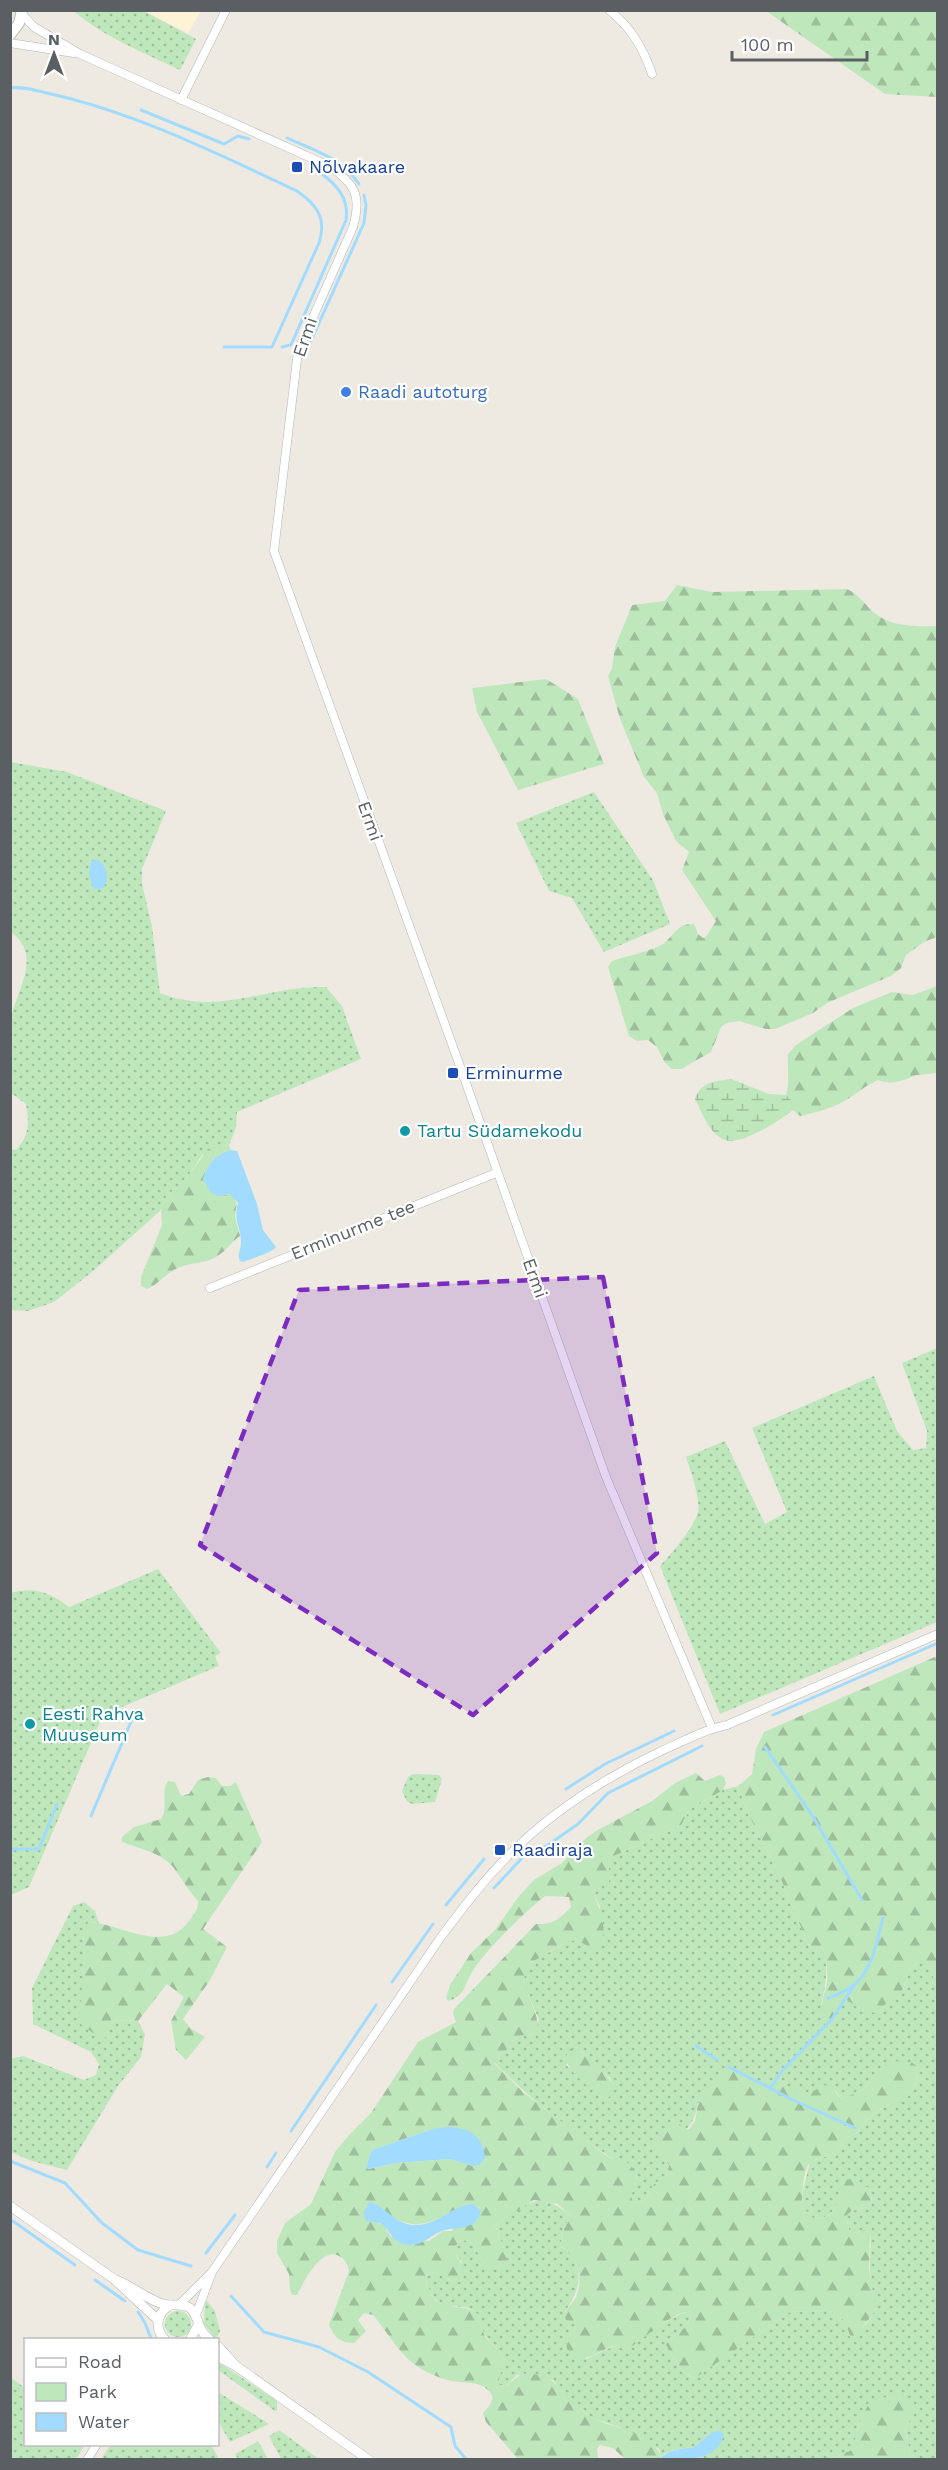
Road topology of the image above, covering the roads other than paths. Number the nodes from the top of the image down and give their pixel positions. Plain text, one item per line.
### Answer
1 (226, 10) edge
2 (609, 10) edge
3 (22, 12) edge
4 (10, 35) edge
5 (10, 43) edge
6 (80, 54) junction
7 (652, 74) dead end
8 (181, 100) junction
9 (496, 1173) junction
10 (210, 1288) dead end
11 (938, 1634) edge
12 (712, 1728) junction
13 (10, 2206) edge
14 (212, 2272) junction
15 (114, 2279) junction
16 (175, 2305) junction
17 (158, 2320) junction
18 (197, 2320) junction
19 (161, 2337) edge
20 (191, 2338) edge
21 (209, 2338) edge
22 (219, 2347) edge
23 (219, 2358) edge
24 (236, 2366) junction
25 (96, 2446) edge
26 (87, 2460) edge
27 (369, 2460) edge

1 - 8 street
2 - 7 street
3 - 4 main road
3 - 6 street
5 - 6 street
6 - 8 street, Ermi
8 - 9 street, Ermi
9 - 10 street, Erminurme tee
9 - 12 street, Ermi
11 - 12 street
12 - 14 street
13 - 15 street
14 - 16 street
14 - 18 street
15 - 16 street
15 - 17 street
16 - 17 street
16 - 18 street
17 - 19 street
18 - 20 street
18 - 21 street
22 - 24 street
23 - 24 street
24 - 27 street
25 - 26 street

